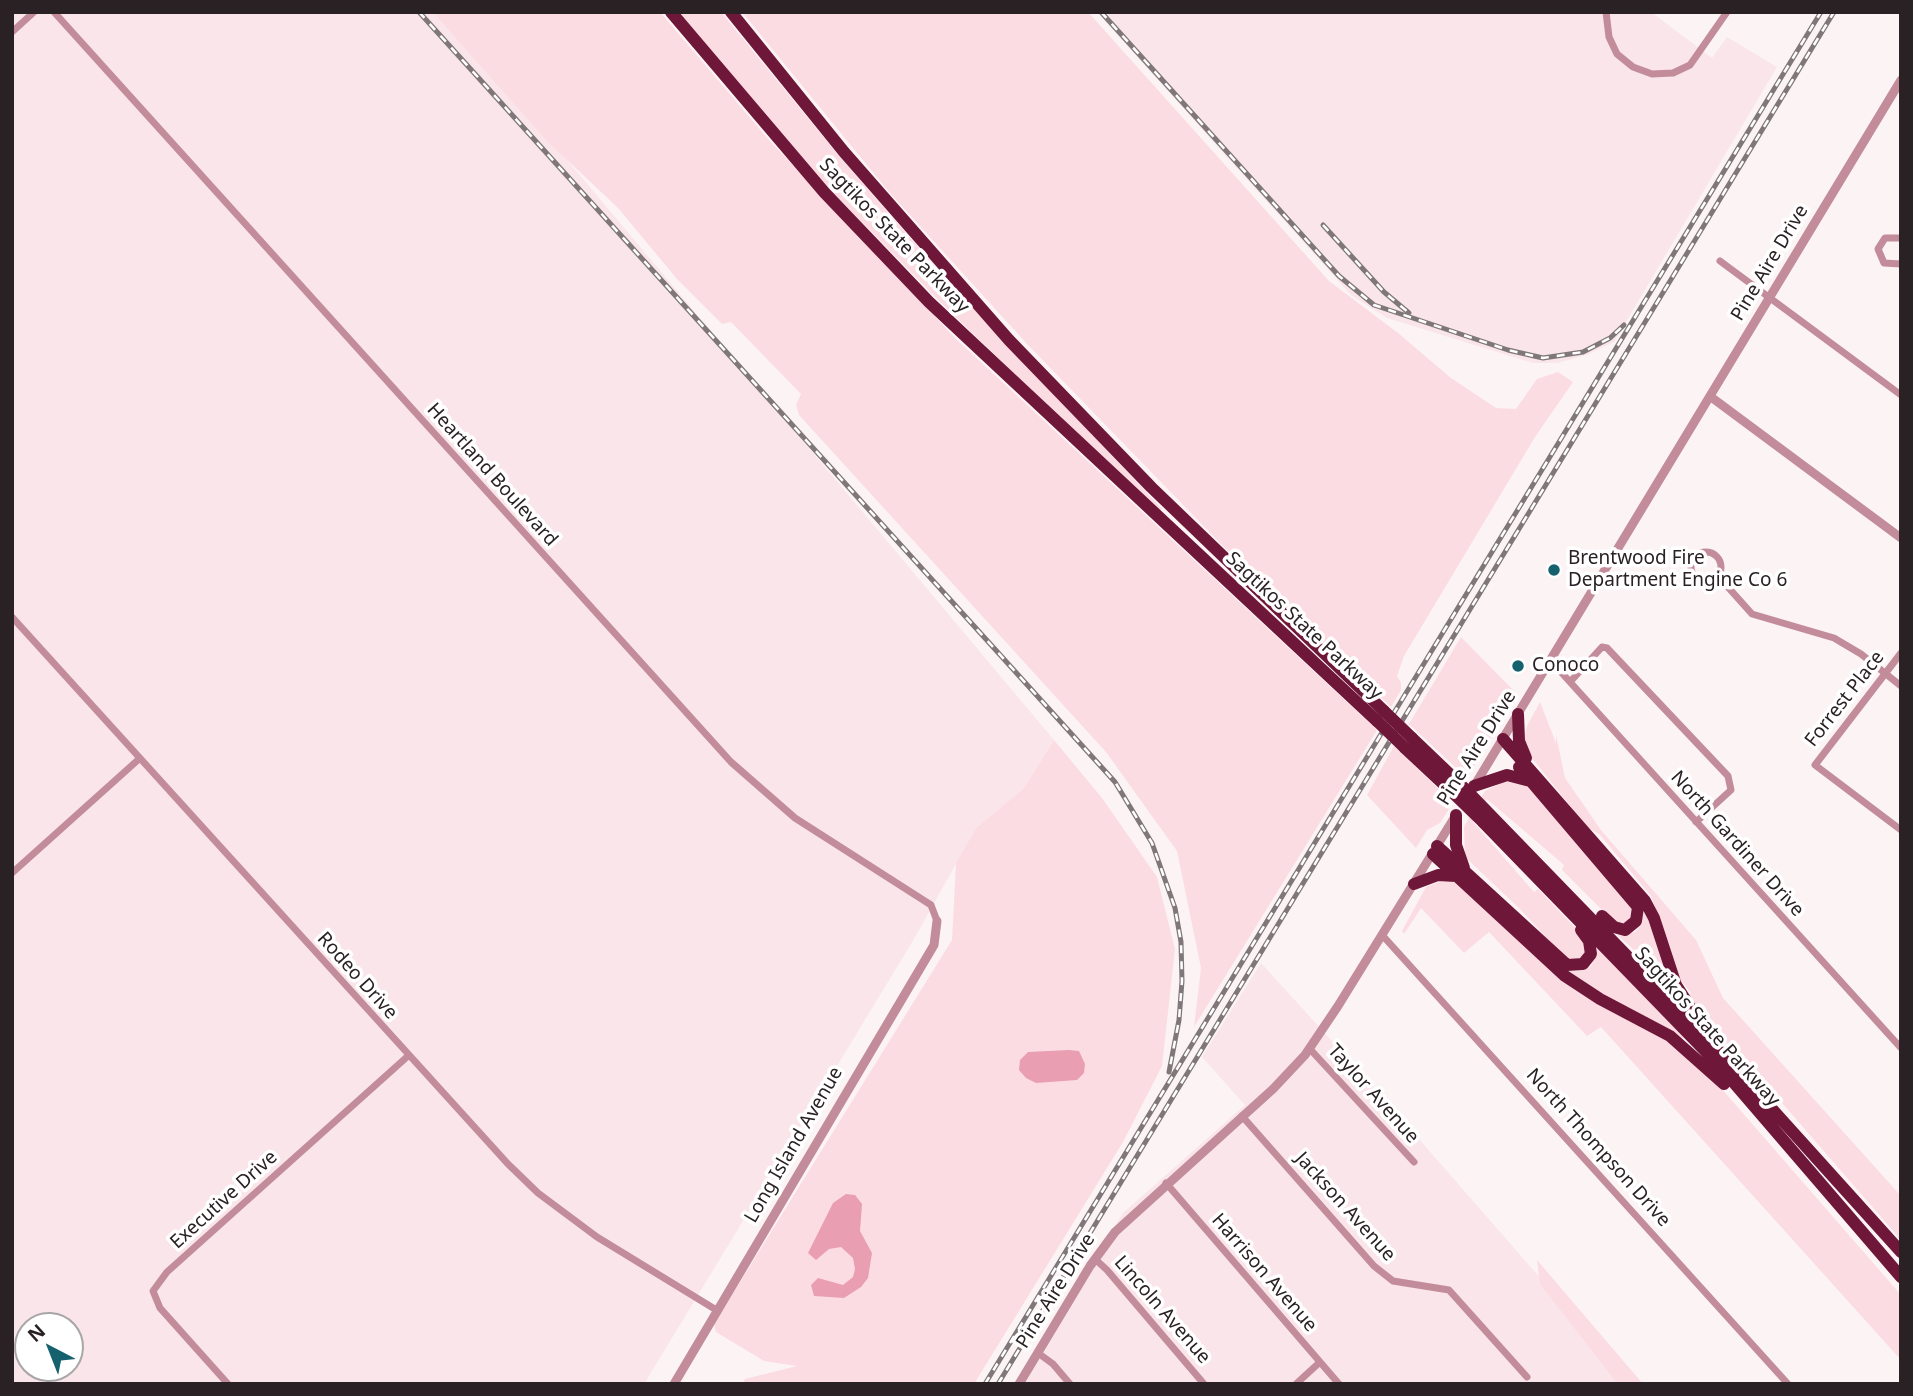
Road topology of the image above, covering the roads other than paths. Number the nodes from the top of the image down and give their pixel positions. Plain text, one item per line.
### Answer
1 (34, 12) edge
2 (54, 12) edge
3 (671, 12) edge
4 (731, 12) edge
5 (1605, 12) edge
6 (1727, 12) edge
7 (12, 32) edge
8 (1899, 85) edge
9 (1901, 239) edge
10 (1720, 261) dead end
11 (1901, 264) edge
12 (1770, 298) junction
13 (1901, 395) edge
14 (1711, 397) junction
15 (1901, 538) edge
16 (1718, 576) junction
17 (12, 617) edge
18 (1901, 653) edge
19 (1551, 661) junction
20 (1885, 674) junction
21 (1570, 682) junction
22 (1901, 686) edge
23 (1518, 714) junction
24 (1381, 716) junction
25 (1501, 741) junction
26 (139, 759) junction
27 (1537, 781) junction
28 (1474, 786) junction
29 (1456, 816) junction
30 (1486, 818) junction
31 (1696, 821) junction
32 (1901, 830) edge
33 (1435, 850) junction
34 (12, 873) edge
35 (1461, 874) junction
36 (1414, 884) junction
37 (1565, 889) junction
38 (1551, 890) junction
39 (937, 921) joint
40 (1383, 936) junction
41 (1310, 1048) junction
42 (1901, 1048) edge
43 (408, 1056) junction
44 (1726, 1058) junction
45 (1242, 1116) junction
46 (1780, 1137) junction
47 (1414, 1162) dead end
48 (1166, 1184) junction
49 (1901, 1252) edge
50 (1095, 1259) junction
51 (1901, 1278) edge
52 (718, 1311) junction
53 (1038, 1353) junction
54 (1320, 1362) junction
55 (1527, 1377) dead end
56 (228, 1384) edge
57 (674, 1384) edge
58 (1019, 1384) edge
59 (1070, 1384) edge
60 (1204, 1384) edge
61 (1296, 1384) edge
62 (1339, 1384) edge
63 (1788, 1384) edge

1 - 7 street
2 - 39 street, Heartland Boulevard
3 - 24 highway, Sagtikos State Parkway
4 - 24 highway, Sagtikos State Parkway
5 - 6 street
8 - 12 street, Pine Aire Drive
9 - 11 street
10 - 12 street
12 - 13 street
12 - 14 street, Pine Aire Drive
14 - 15 street
14 - 19 street, Pine Aire Drive
16 - 16 street
16 - 20 street
17 - 26 street, Rodeo Drive
18 - 20 street, Forrest Place
19 - 21 street, North Gardiner Drive
19 - 23 street, Pine Aire Drive
20 - 22 street
20 - 32 street, Forrest Place
21 - 31 street, North Gardiner Drive
21 - 31 street
23 - 25 street, Pine Aire Drive
23 - 27 highway
24 - 30 highway, Sagtikos State Parkway, bridge
25 - 27 highway
25 - 28 street, Pine Aire Drive
26 - 34 street
26 - 43 street, Rodeo Drive
27 - 28 highway
27 - 37 highway
27 - 44 highway
28 - 29 street, Pine Aire Drive
29 - 33 street, Pine Aire Drive
29 - 35 highway
30 - 37 highway, Sagtikos State Parkway
30 - 38 highway, Sagtikos State Parkway
31 - 42 street, North Gardiner Drive
33 - 35 highway
33 - 36 street, Pine Aire Drive
35 - 36 highway
35 - 38 highway
35 - 46 highway
36 - 40 street, Pine Aire Drive
37 - 44 highway, Sagtikos State Parkway
38 - 46 highway, Sagtikos State Parkway
39 - 52 street, Long Island Avenue
40 - 41 street, Pine Aire Drive
40 - 63 street, North Thompson Drive
41 - 45 street, Pine Aire Drive
41 - 47 street, Taylor Avenue
43 - 52 street, Rodeo Drive
43 - 56 street, Executive Drive
44 - 49 highway, Sagtikos State Parkway
45 - 48 street, Pine Aire Drive
45 - 55 street, Jackson Avenue
46 - 51 highway, Sagtikos State Parkway
48 - 50 street, Pine Aire Drive
48 - 54 street, Harrison Avenue
50 - 53 street, Pine Aire Drive
50 - 60 street, Lincoln Avenue
52 - 57 street, Long Island Avenue
53 - 58 street, Pine Aire Drive
53 - 59 street
54 - 61 street
54 - 62 street, Harrison Avenue

